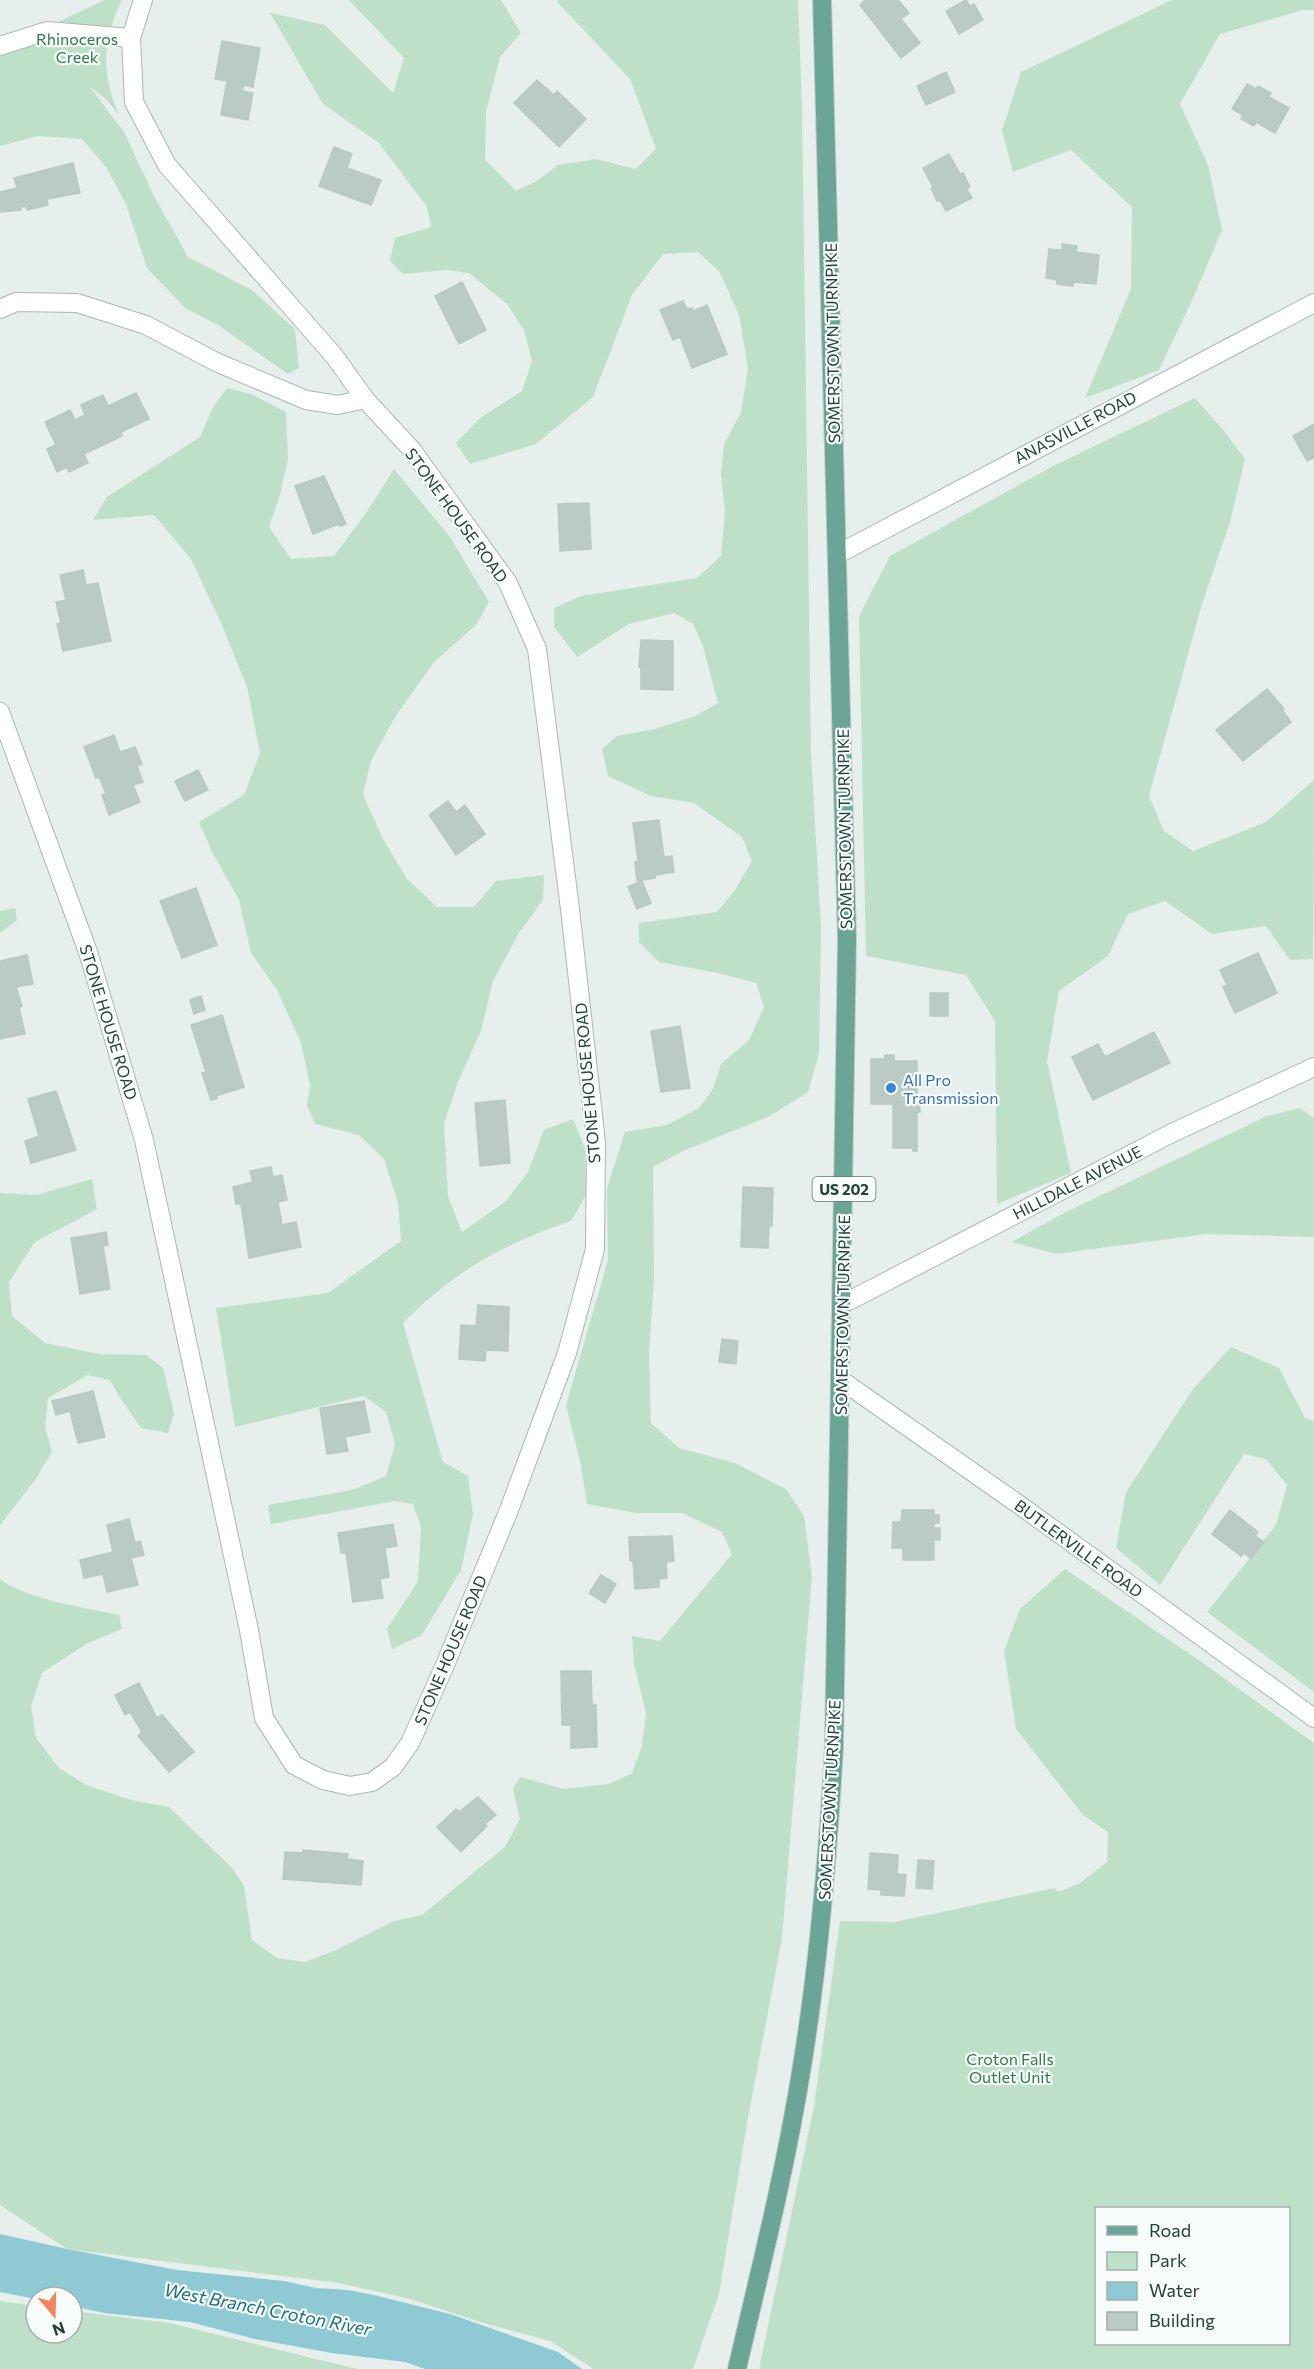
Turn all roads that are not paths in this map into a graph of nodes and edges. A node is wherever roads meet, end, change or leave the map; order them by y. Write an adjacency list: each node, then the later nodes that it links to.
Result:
1 (143, 0): 3 (street, STONE HOUSE ROAD)
2 (822, 0): 8 (main road, SOMERSTOWN TURNPIKE / US 202)
3 (131, 38): 4 (street); 7 (street, STONE HOUSE ROAD)
4 (0, 46)
5 (1314, 303): 8 (street, ANASVILLE ROAD)
6 (0, 309): 7 (street)
7 (365, 399): 9 (street, STONE HOUSE ROAD)
8 (838, 554): 11 (main road, SOMERSTOWN TURNPIKE / US 202)
9 (0, 712)
10 (1314, 1066): 11 (street, HILLDALE AVENUE)
11 (843, 1304): 12 (main road, SOMERSTOWN TURNPIKE / US 202)
12 (841, 1380): 13 (street, BUTLERVILLE ROAD); 14 (main road, SOMERSTOWN TURNPIKE / US 202)
13 (1314, 1718)
14 (737, 2369)

